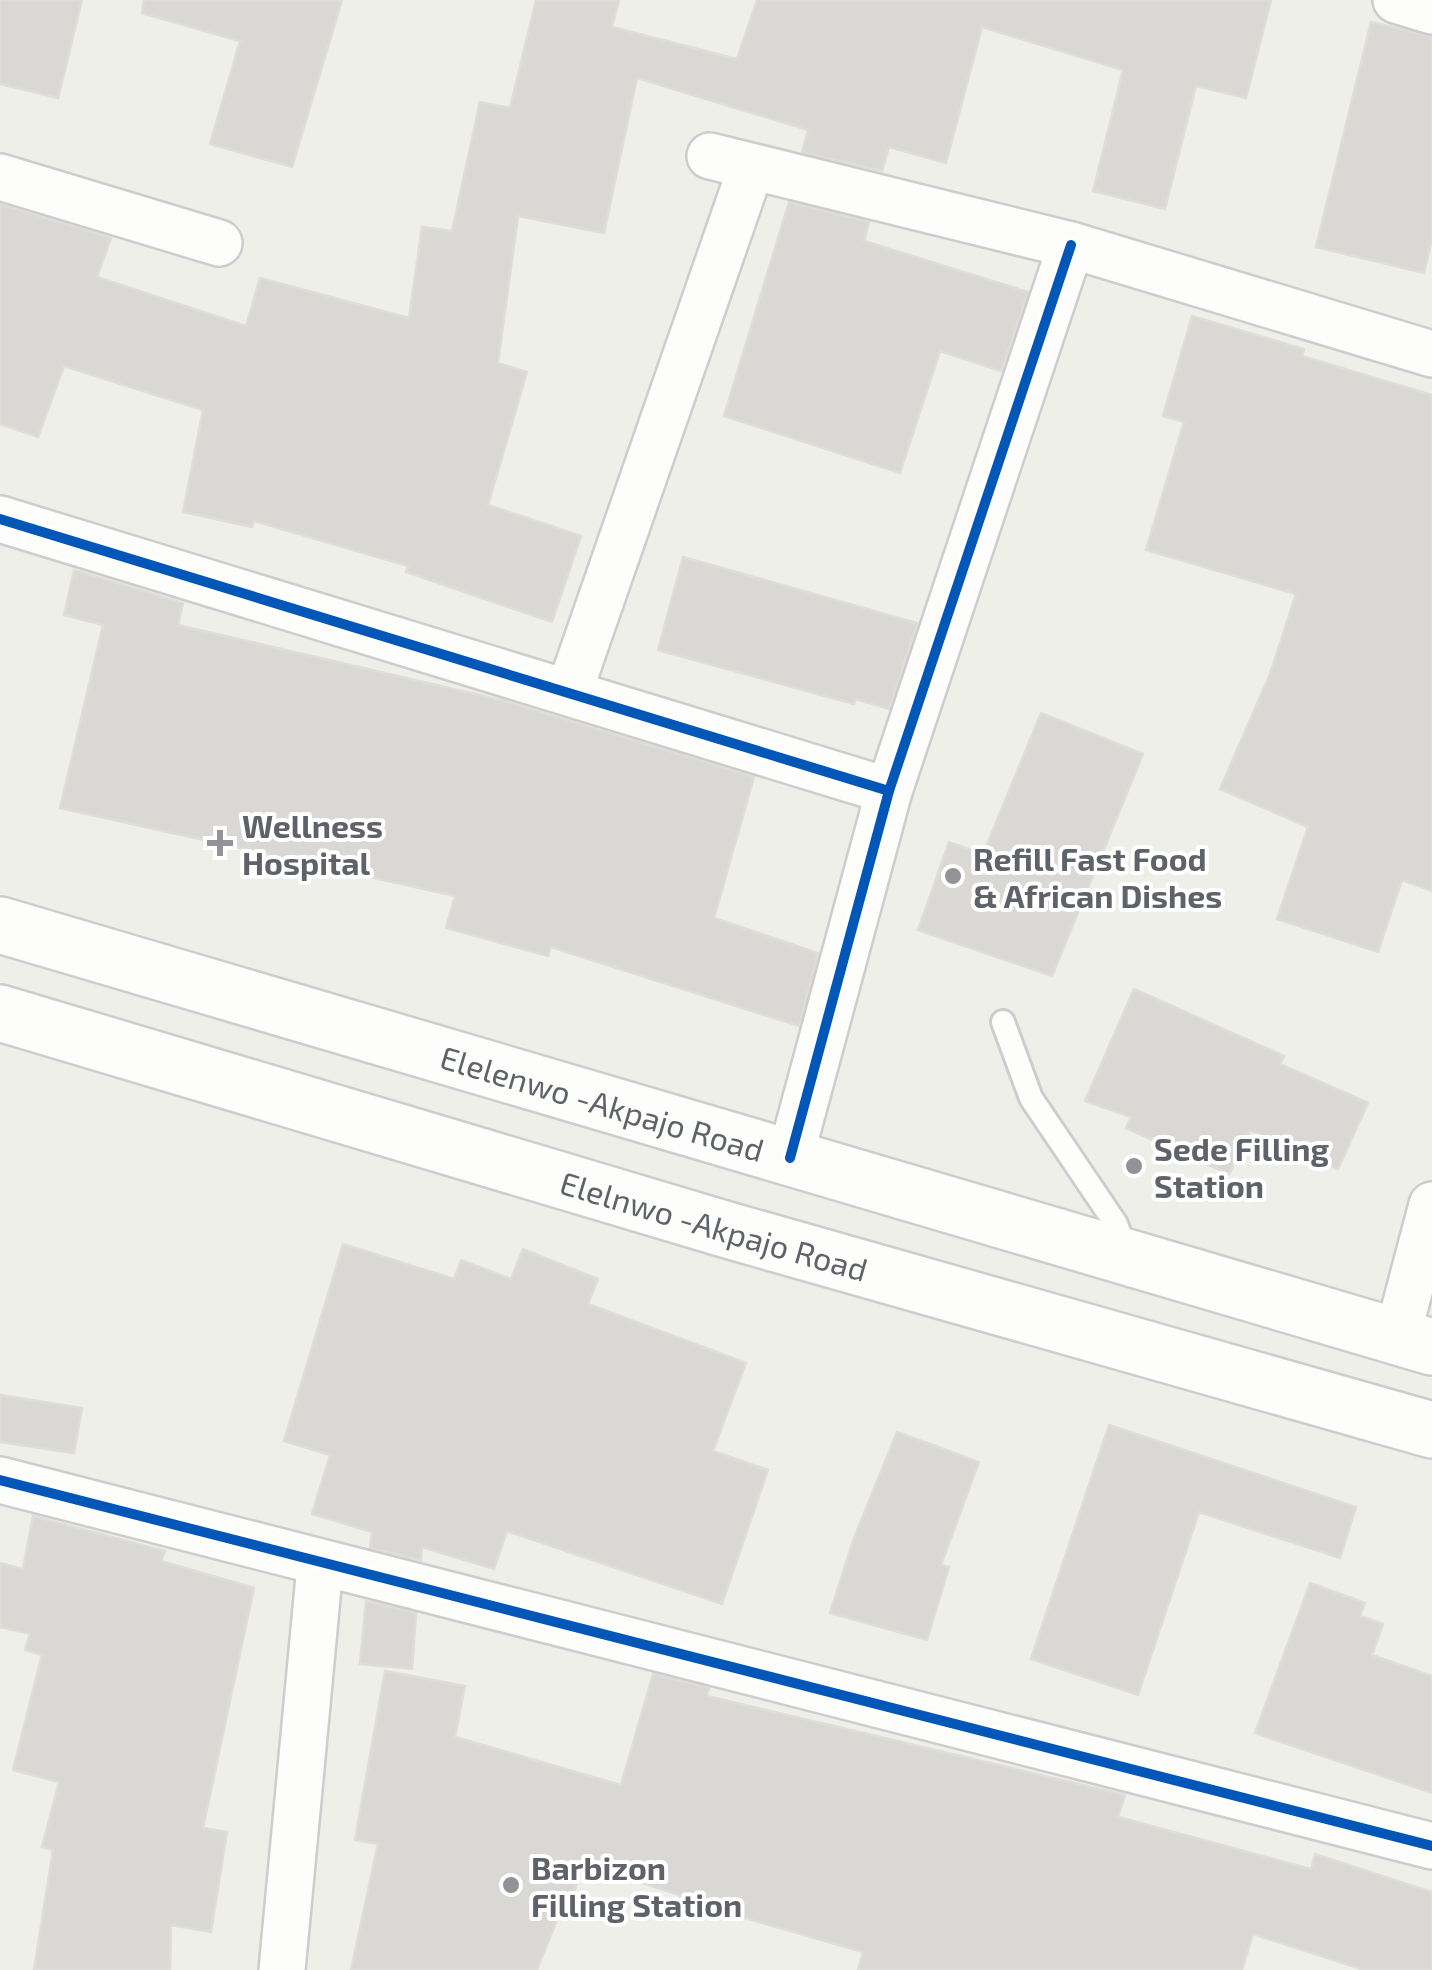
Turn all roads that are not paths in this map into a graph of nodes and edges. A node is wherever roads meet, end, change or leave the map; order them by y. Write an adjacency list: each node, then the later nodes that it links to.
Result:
1 (1396, 0): 2 (street)
2 (1432, 10)
3 (0, 176): 4 (street)
4 (219, 243)
5 (1071, 244): 6 (street); 8 (street); 9 (street)
6 (1432, 354)
7 (0, 518): 8 (street)
8 (569, 692): 9 (street)
9 (889, 791): 13 (street)
10 (0, 924): 13 (main road, Elelenwo -Akpajo Road)
11 (0, 1013): 17 (main road, Elelnwo -Akpajo Road)
12 (1003, 1022): 15 (lane)
13 (790, 1158): 15 (main road, Elelenwo -Akpajo Road)
14 (1432, 1206): 16 (street)
15 (1129, 1258): 16 (main road, Elelenwo -Akpajo Road)
16 (1414, 1342)
17 (1432, 1430)
18 (0, 1480): 19 (street)
19 (320, 1566): 20 (street); 21 (street)
20 (1432, 1846)
21 (282, 1970)

